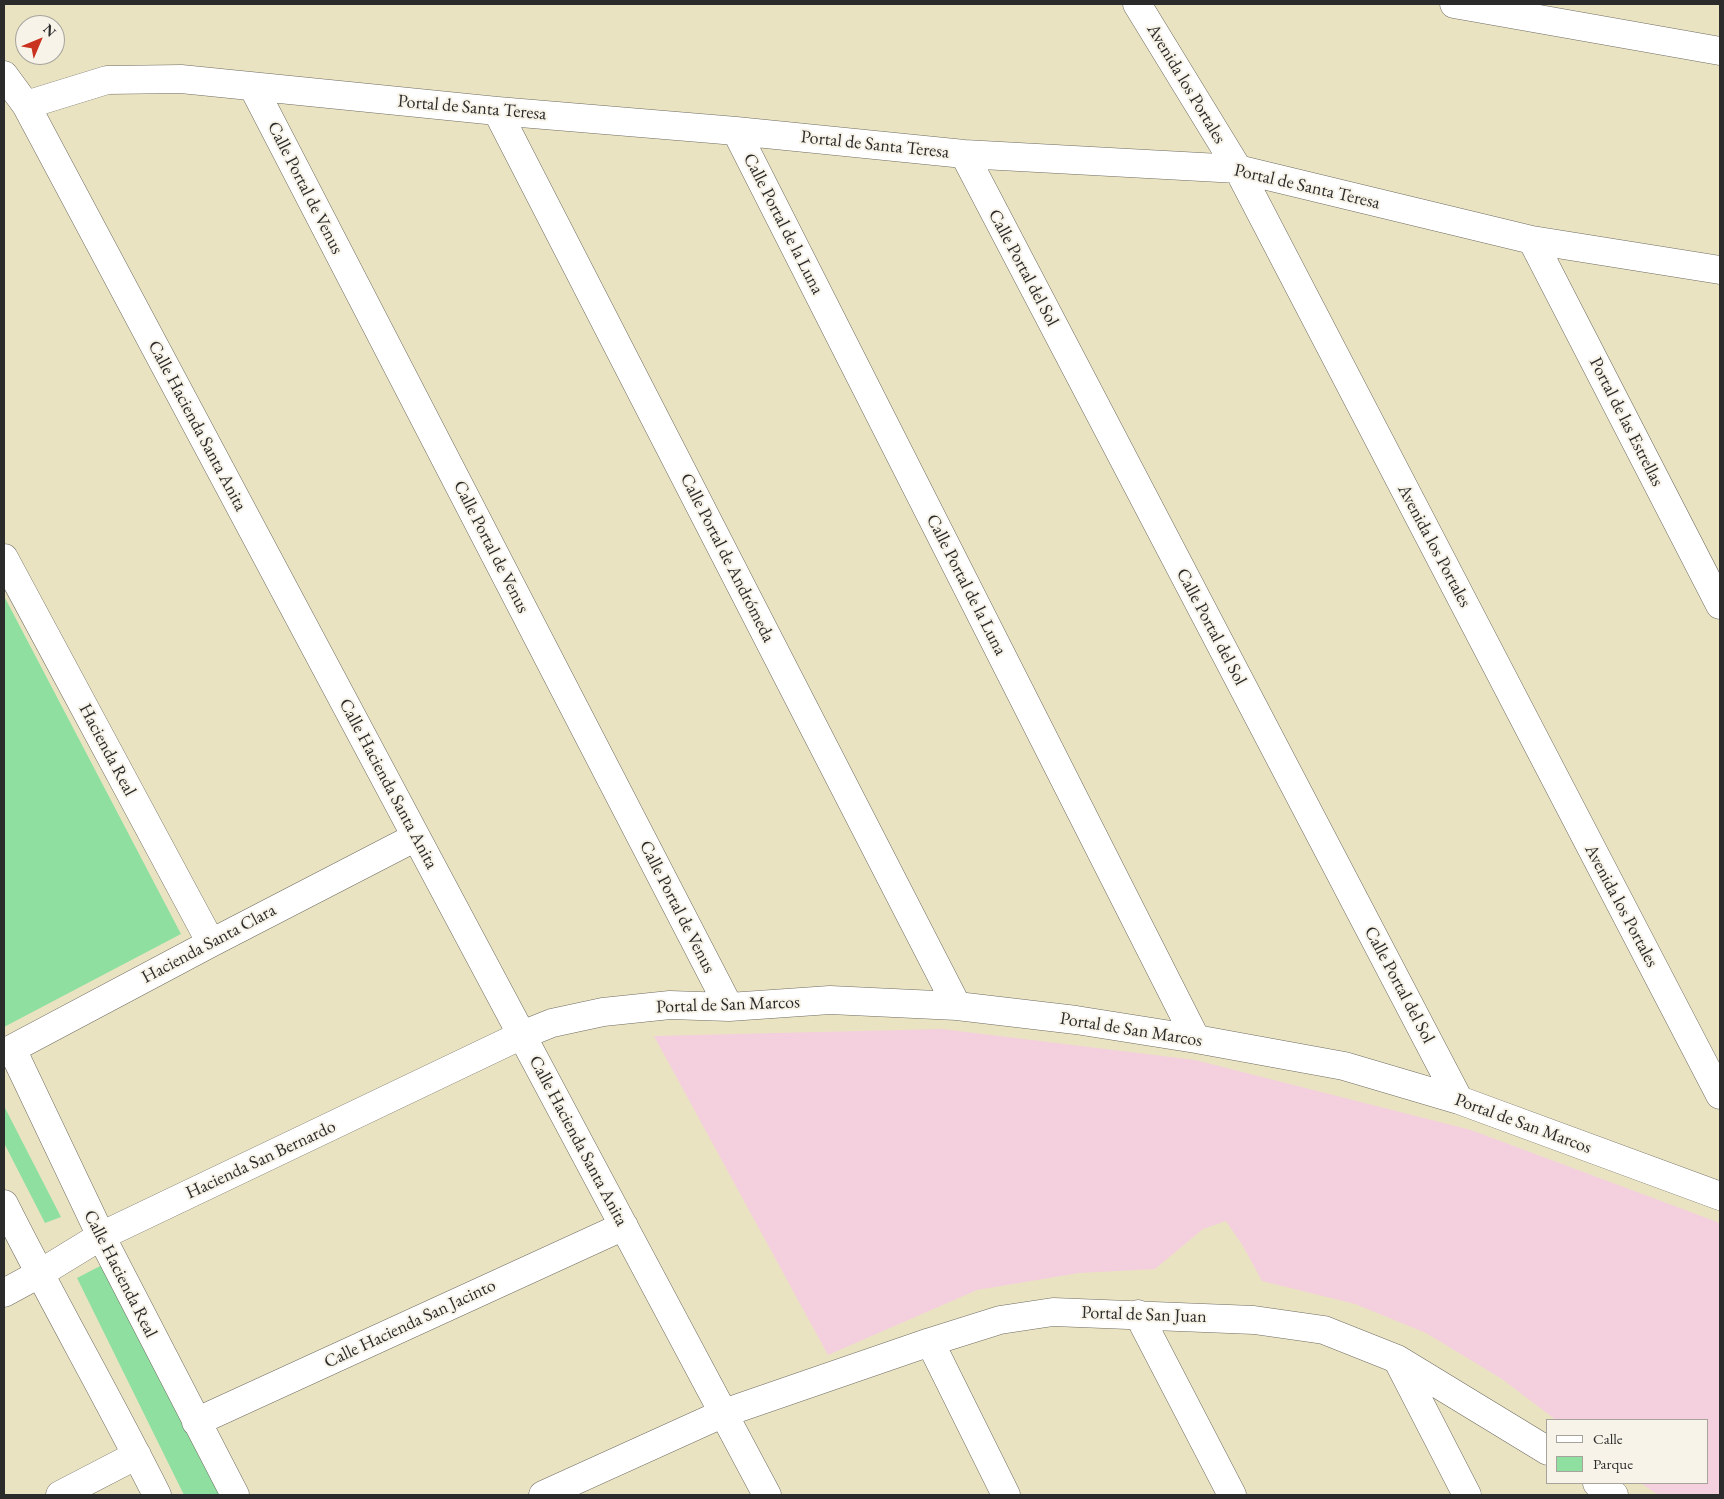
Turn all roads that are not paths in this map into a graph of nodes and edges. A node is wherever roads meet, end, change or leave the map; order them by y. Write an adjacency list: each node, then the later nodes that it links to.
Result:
1 (1137, 4): 10 (street, Avenida los Portales)
2 (1454, 4): 3 (street)
3 (1720, 52)
4 (4, 75): 6 (street, Calle Hacienda Santa Anita)
5 (253, 87): 6 (street, Portal de Santa Teresa); 7 (street, Portal de Santa Teresa); 18 (street, Calle Portal de Venus)
6 (26, 105): 15 (street, Calle Hacienda Santa Anita)
7 (497, 111): 8 (street, Portal de Santa Teresa); 17 (street, Calle Portal de Andrómeda)
8 (736, 131): 9 (street, Portal de Santa Teresa); 20 (street, Calle Portal de la Luna)
9 (964, 154): 10 (street, Portal de Santa Teresa); 23 (street, Calle Portal del Sol)
10 (1238, 169): 11 (street, Portal de Santa Teresa); 22 (street, Avenida los Portales)
11 (1532, 240): 12 (street, Portal de Santa Teresa); 14 (street, Portal de las Estrellas)
12 (1720, 270)
13 (4, 558): 16 (street, Hacienda Real)
14 (1720, 605)
15 (416, 837): 16 (street, Hacienda Santa Clara); 19 (street, Calle Hacienda Santa Anita)
16 (211, 943): 21 (street, Hacienda Santa Clara)
17 (957, 1006): 18 (street, Portal de San Marcos); 20 (street, Portal de San Marcos)
18 (729, 1007): 19 (street, Portal de San Marcos)
19 (522, 1035): 26 (street, Calle Hacienda Santa Anita); 27 (street, Hacienda San Bernardo)
20 (1196, 1039): 23 (street, Portal de San Marcos)
21 (8, 1051): 27 (street, Calle Hacienda Real)
22 (1720, 1095)
23 (1459, 1100): 24 (street, Portal de San Marcos)
24 (1720, 1196)
25 (4, 1204): 28 (street)
26 (624, 1226): 33 (street, Calle Hacienda Santa Anita); 34 (street, Calle Hacienda San Jacinto)
27 (100, 1236): 28 (street, Hacienda San Bernardo); 34 (street, Calle Hacienda Real)
28 (39, 1274): 29 (street, Hacienda San Bernardo); 36 (street)
29 (4, 1292)
30 (1138, 1314): 31 (street, Portal de San Juan); 32 (street, Portal de San Juan); 44 (street)
31 (930, 1342): 33 (street, Portal de San Juan); 43 (street)
32 (1397, 1359): 35 (street, Portal de San Juan); 45 (street)
33 (724, 1413): 41 (street, Portal de San Juan); 42 (street, Calle Hacienda Santa Anita)
34 (196, 1422): 40 (street, Calle Hacienda Real)
35 (1546, 1450)
36 (138, 1455): 38 (street); 39 (street)
37 (1598, 1484): 46 (street)
38 (60, 1495)
39 (157, 1495)
40 (235, 1495)
41 (544, 1495)
42 (767, 1495)
43 (1006, 1495)
44 (1232, 1495)
45 (1467, 1495)
46 (1614, 1495)

